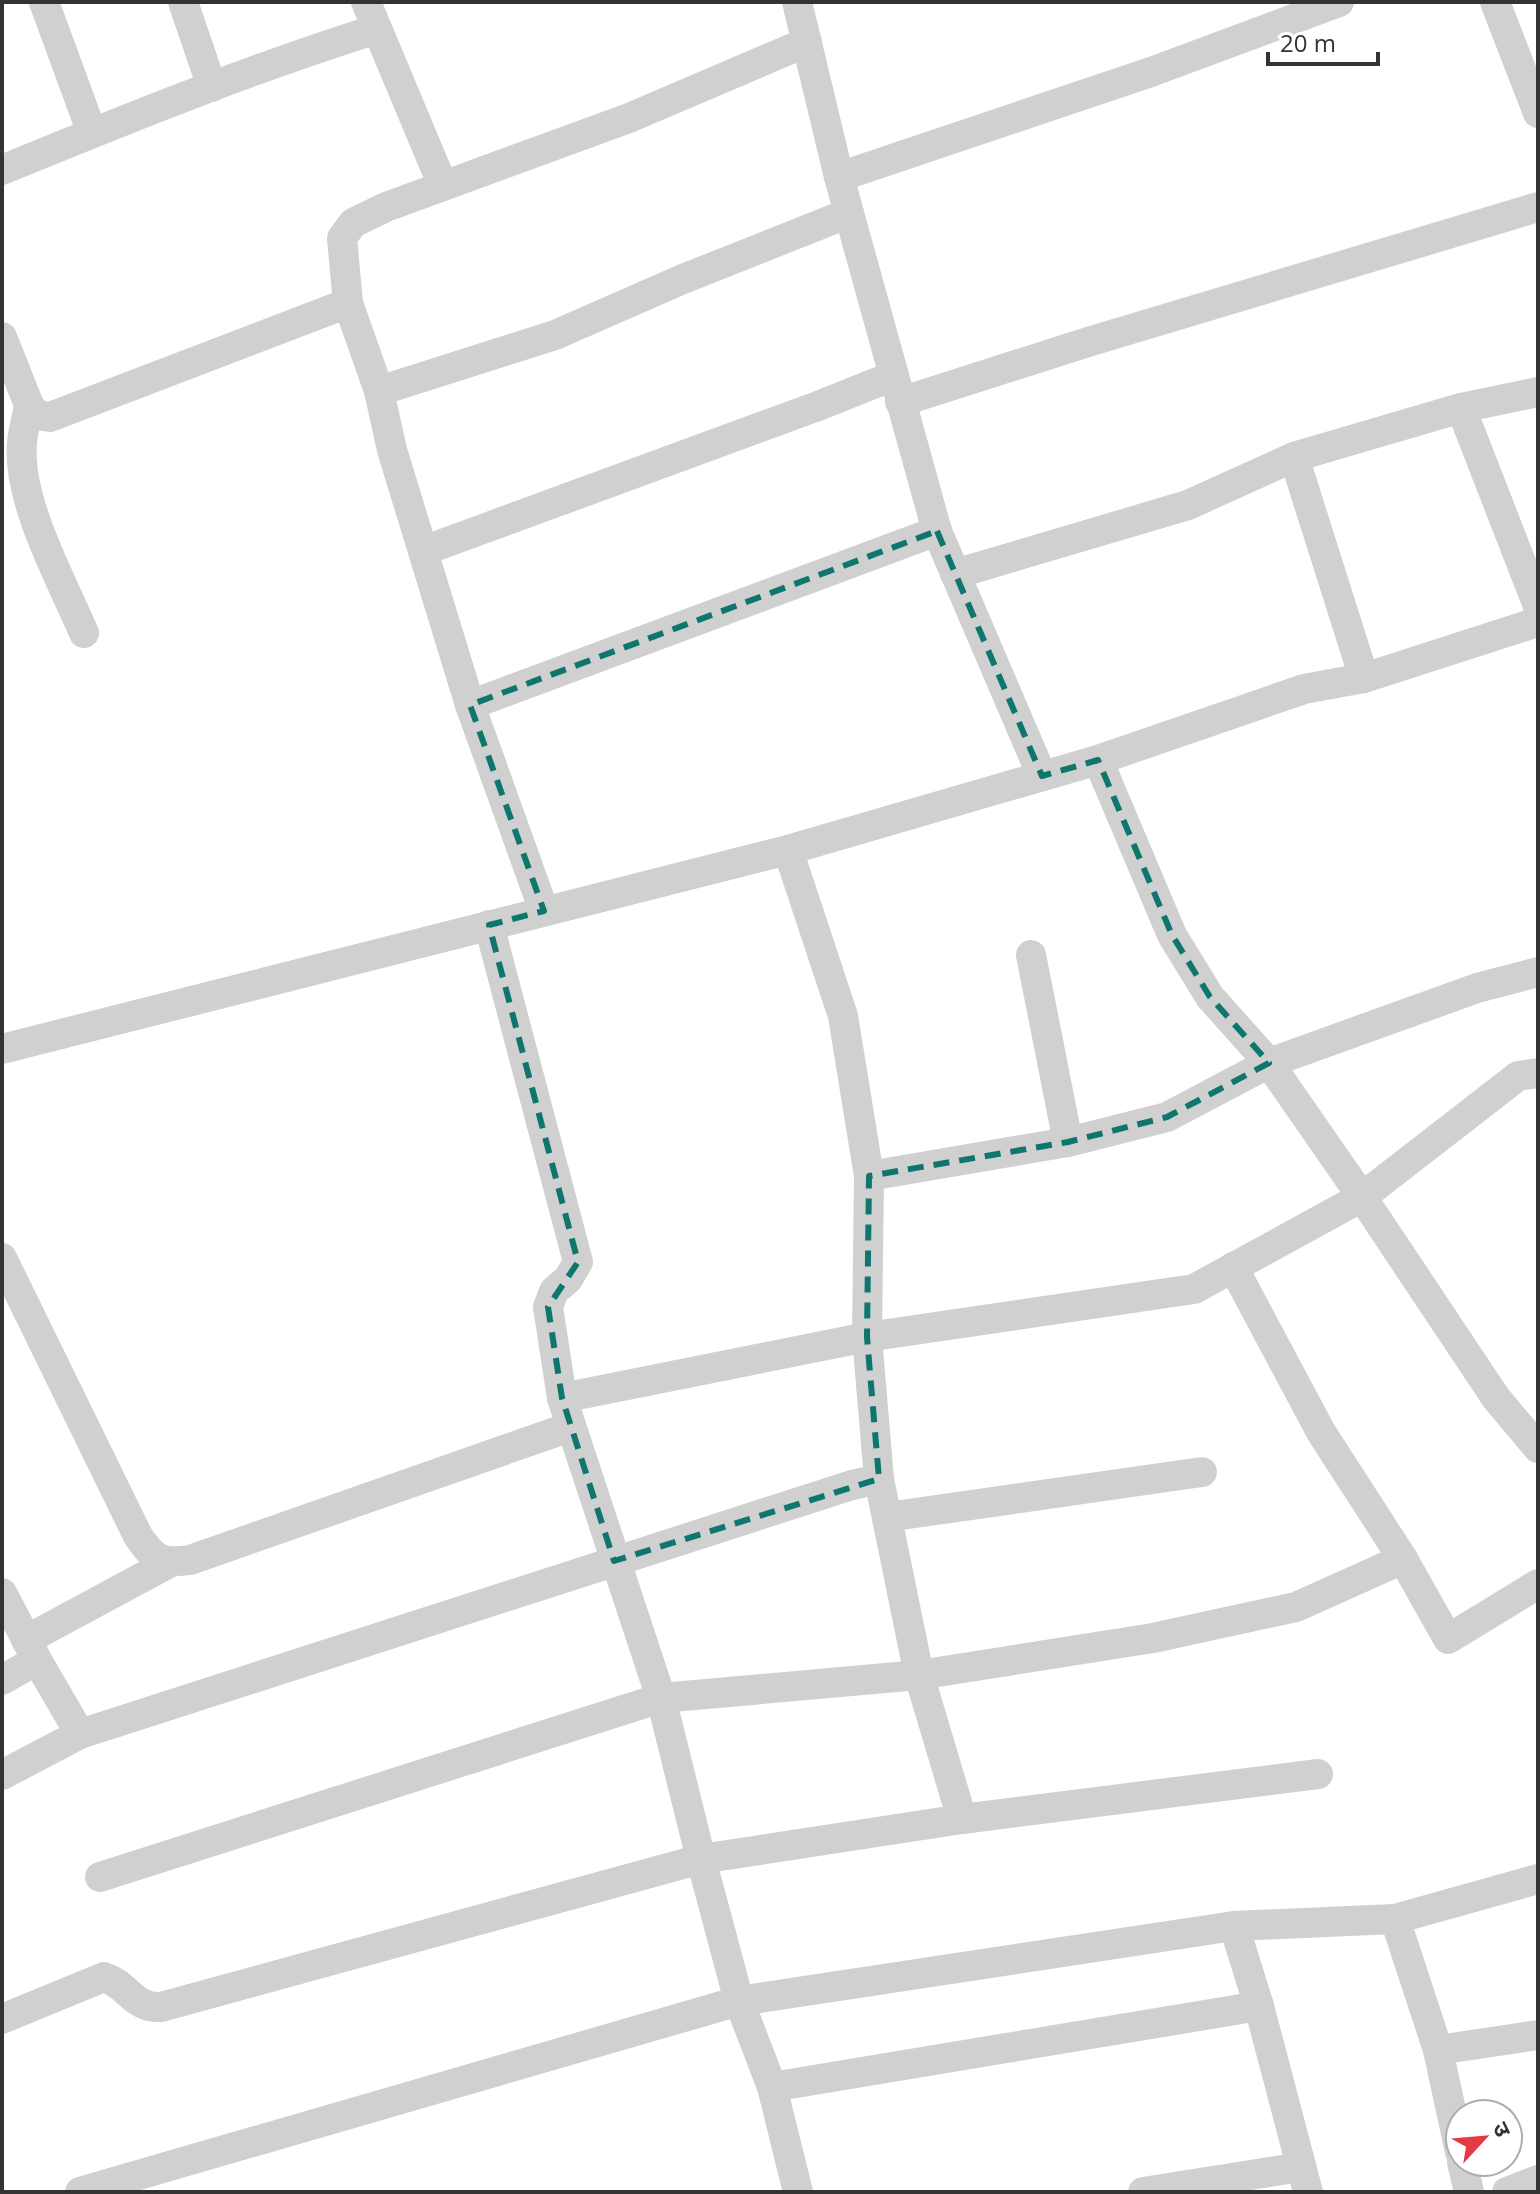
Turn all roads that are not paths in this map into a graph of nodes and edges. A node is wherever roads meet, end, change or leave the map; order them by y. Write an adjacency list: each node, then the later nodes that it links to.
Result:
1 (44, 2): 10 (street)
2 (183, 2): 8 (street)
3 (797, 2): 7 (street)
4 (1339, 2): 12 (street)
5 (1495, 2): 9 (street)
6 (372, 15): 8 (street); 13 (street)
7 (807, 42): 12 (street); 13 (street)
8 (212, 87): 10 (street)
9 (1538, 113)
10 (92, 133): 11 (street)
11 (2, 170)
12 (839, 177): 15 (street)
13 (443, 186): 16 (street)
14 (1538, 207): 18 (street)
15 (849, 213): 18 (street); 19 (street)
16 (348, 303): 19 (street); 21 (street)
17 (2, 337): 21 (street)
18 (896, 389): 24 (street); 25 (street)
19 (379, 391): 25 (street)
20 (1538, 392): 22 (street)
21 (17, 393): 29 (street)
22 (1461, 408): 23 (street); 27 (street)
23 (1294, 457): 26 (street); 30 (street)
24 (937, 531): 26 (street); 31 (street)
25 (423, 551): 31 (street)
26 (955, 574): 33 (street)
27 (1538, 606)
28 (1538, 622): 30 (street)
29 (84, 633)
30 (1364, 678): 32 (street)
31 (470, 705): 35 (street)
32 (1098, 760): 33 (street); 40 (street)
33 (1042, 776): 34 (street)
34 (788, 850): 35 (street); 43 (street)
35 (544, 911): 36 (street)
36 (489, 925): 39 (street); 48 (street)
37 (1031, 955): 42 (street)
38 (1538, 972): 40 (street)
39 (2, 1049)
40 (1269, 1063): 42 (street); 44 (street)
41 (1538, 1073): 44 (street)
42 (1068, 1142): 43 (street)
43 (869, 1176): 47 (street)
44 (1362, 1197): 46 (street); 49 (street)
45 (2, 1258): 55 (street)
46 (1233, 1267): 47 (street); 53 (street)
47 (867, 1337): 48 (street); 51 (street)
48 (566, 1413): 54 (street); 55 (street)
49 (1538, 1448)
50 (1202, 1472): 52 (street)
51 (879, 1479): 52 (street); 54 (street)
52 (887, 1517): 59 (street)
53 (1403, 1559): 56 (street); 59 (street)
54 (614, 1561): 61 (street); 62 (street)
55 (169, 1563): 58 (street)
56 (1538, 1584)
57 (2, 1593): 58 (street)
58 (32, 1650): 60 (street); 62 (street)
59 (919, 1675): 61 (street); 65 (street)
60 (2, 1680)
61 (661, 1698): 66 (street); 67 (street)
62 (80, 1734): 64 (street)
63 (1318, 1774): 65 (street)
64 (2, 1775)
65 (962, 1819): 66 (street)
66 (701, 1859): 71 (street); 73 (street)
67 (100, 1877)
68 (1538, 1879): 69 (street)
69 (1395, 1919): 70 (street); 75 (street)
70 (1234, 1926): 71 (street); 72 (street)
71 (739, 2001): 76 (street); 80 (street)
72 (1259, 2006): 76 (street); 78 (street)
73 (2, 2019)
74 (1538, 2035): 75 (street)
75 (1438, 2050): 77 (street)
76 (772, 2087): 81 (street)
77 (1448, 2098)
78 (1305, 2179): 82 (street)
79 (1538, 2180): 83 (street)
80 (80, 2192)
81 (798, 2192)
82 (1143, 2192)
83 (1507, 2192)

